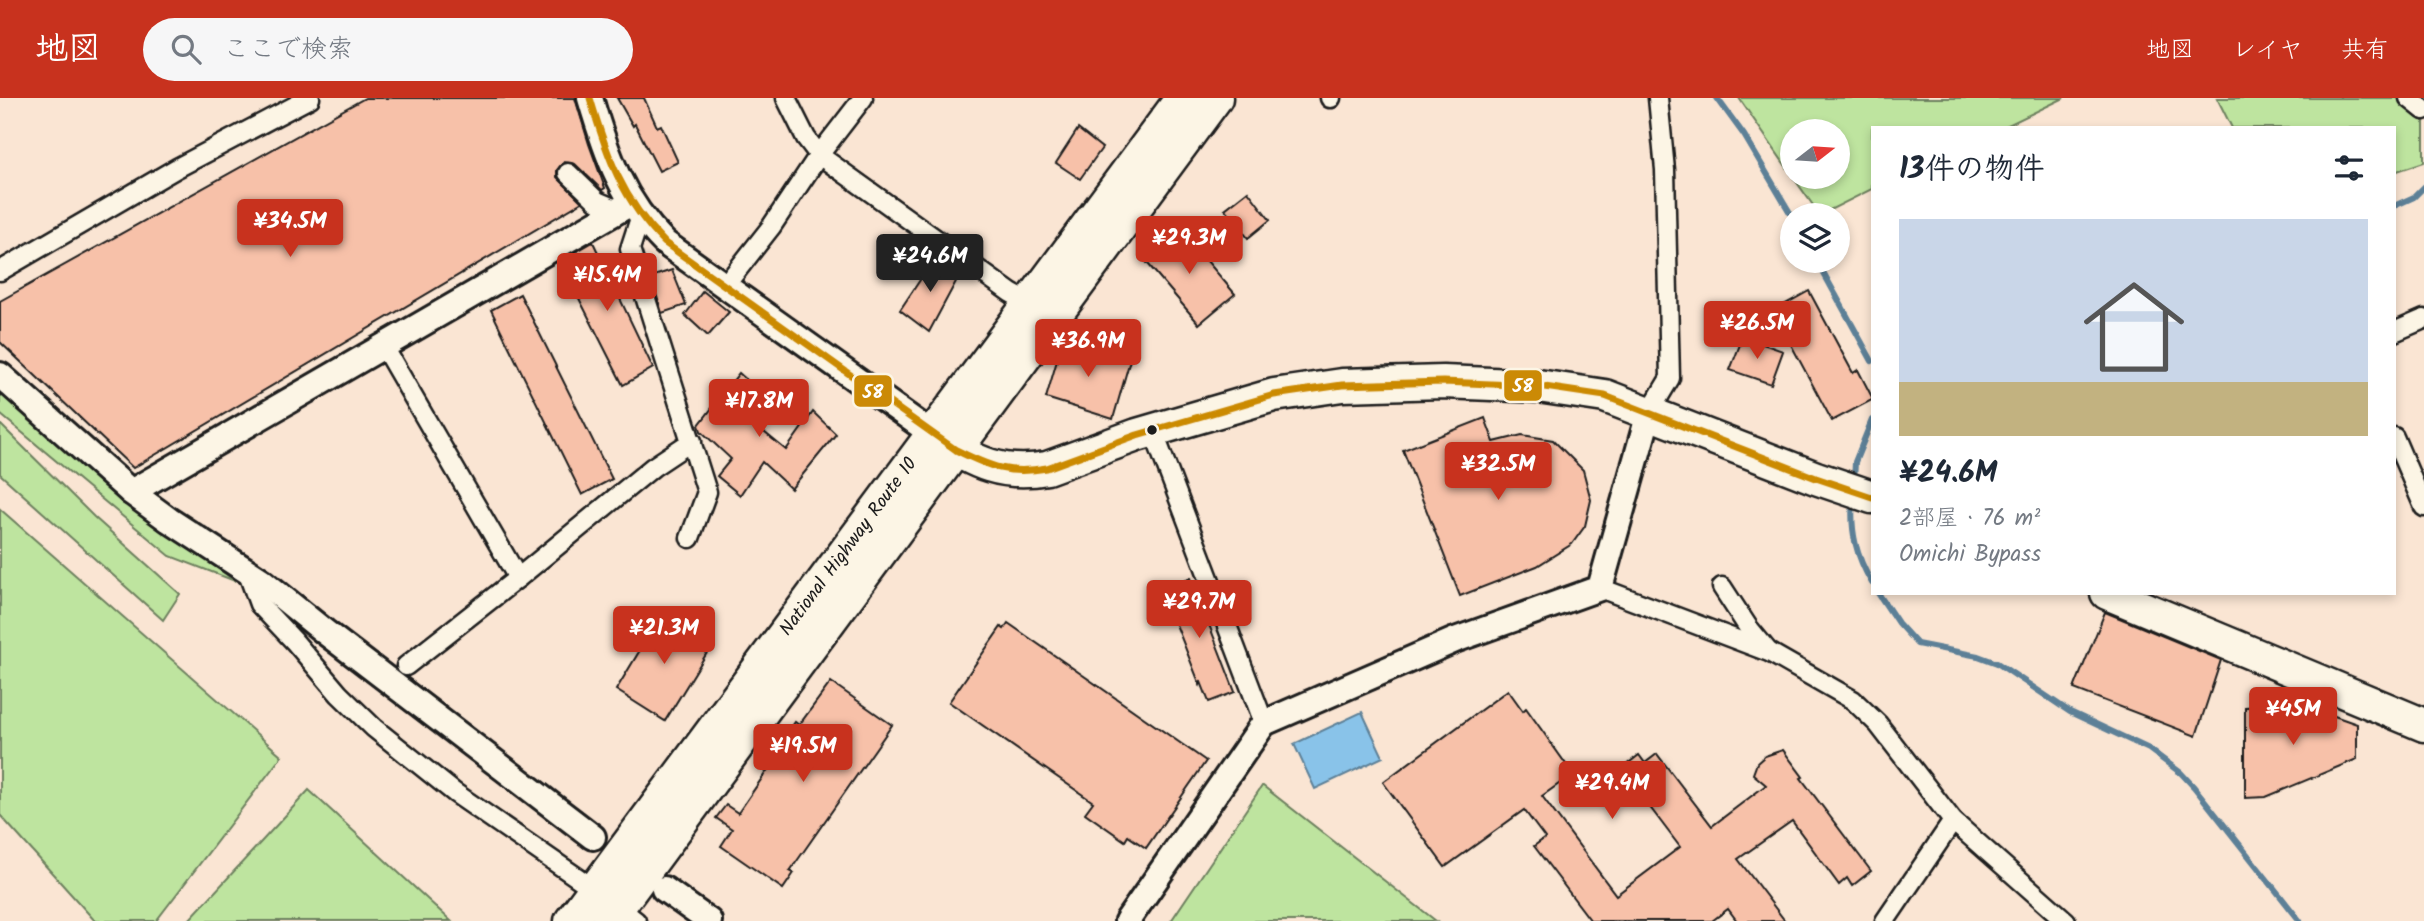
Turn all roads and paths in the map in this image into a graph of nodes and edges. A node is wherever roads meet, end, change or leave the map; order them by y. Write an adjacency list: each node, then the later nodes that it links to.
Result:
1 (310, 98): 13 (street)
2 (590, 98): 12 (street)
3 (786, 98): 10 (street)
4 (863, 98): 10 (street)
5 (1182, 98): 15 (highway)
6 (1216, 98): 24 (highway)
7 (1658, 98): 20 (street)
8 (2409, 98): 9 (street)
9 (2424, 110)
10 (819, 155): 14 (street); 15 (street)
11 (568, 173): 12 (street)
12 (630, 209): 14 (street); 18 (street); 21 (street)
13 (0, 271)
14 (724, 287): 24 (street)
15 (1029, 303): 24 (highway)
16 (2424, 319): 17 (street)
17 (2396, 331)
18 (384, 347): 25 (street); 30 (street)
19 (0, 375): 25 (street)
20 (1649, 413): 23 (highway, National Highway Route 10); 24 (highway, National Highway Route 10); 26 (highway, National Highway Route 10); 32 (street)
21 (692, 441): 28 (street); 30 (street)
22 (2396, 442): 27 (street)
23 (1158, 444): 24 (highway, National Highway Route 10); 36 (street)
24 (944, 449): 41 (highway, National Highway Route 10)
25 (131, 492): 29 (street)
26 (1871, 497)
27 (2424, 507)
28 (690, 538)
29 (247, 570): 39 (street); 41 (street)
30 (518, 578): 35 (street)
31 (1722, 587): 34 (street)
32 (1600, 588): 34 (street); 36 (street)
33 (2112, 595): 37 (highway)
34 (1769, 652): 38 (street)
35 (406, 666)
36 (1264, 723): 43 (street)
37 (2424, 725)
38 (1953, 821): 44 (street); 45 (street)
39 (593, 837)
40 (664, 889): 42 (street)
41 (602, 911)
42 (709, 921)
43 (1127, 921)
44 (1885, 921)
45 (2066, 921)

